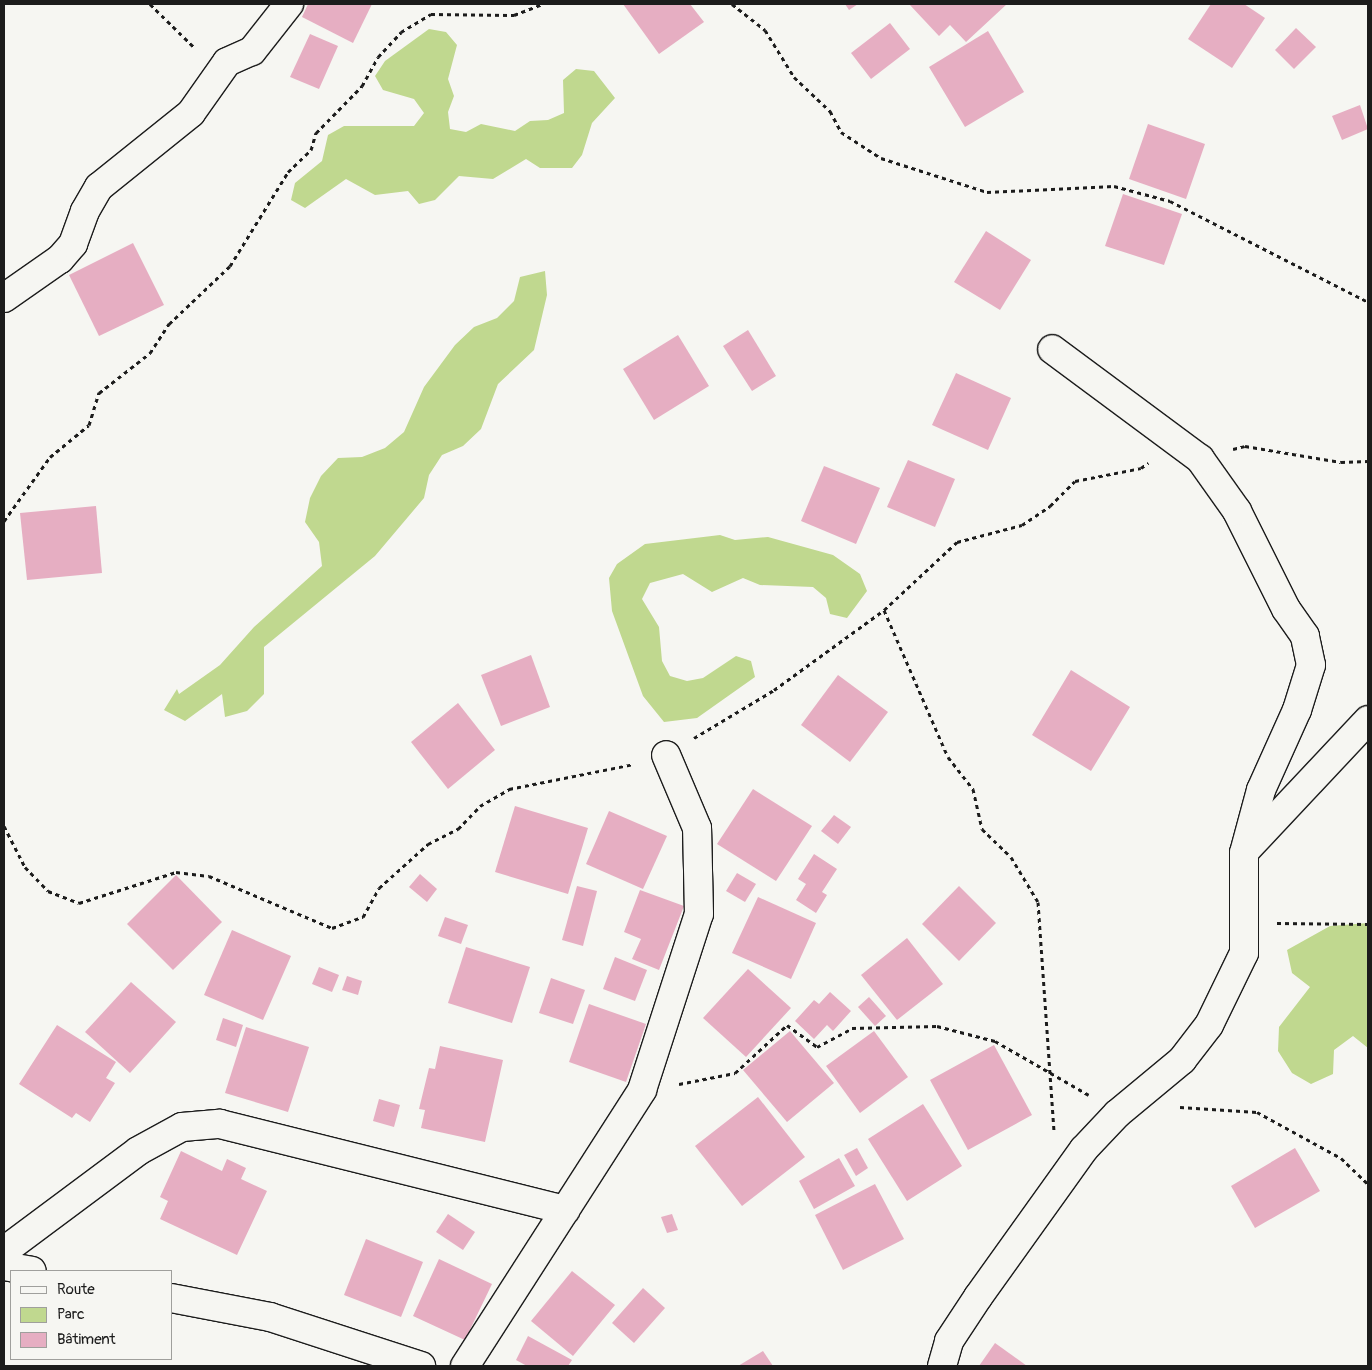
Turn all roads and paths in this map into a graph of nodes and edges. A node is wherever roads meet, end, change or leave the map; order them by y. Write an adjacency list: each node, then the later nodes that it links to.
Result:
1 (150, 4): 5 (path)
2 (289, 4): 5 (street)
3 (543, 4): 12 (path)
4 (732, 4): 7 (path)
5 (228, 62): 6 (street)
6 (4, 298)
7 (1368, 302)
8 (1052, 349): 10 (street)
9 (1154, 458): 13 (path)
10 (1200, 458): 11 (path); 17 (street)
11 (1368, 461)
12 (4, 521)
13 (884, 610): 15 (path); 20 (path)
14 (1368, 720): 17 (street)
15 (666, 755): 16 (path); 21 (street)
16 (4, 826)
17 (1244, 853): 18 (street)
18 (1244, 922): 19 (path); 23 (street)
19 (1368, 924)
20 (1048, 1072): 21 (path); 23 (path); 24 (path)
21 (642, 1090): 26 (street)
22 (1176, 1108): 25 (path)
23 (1117, 1114): 24 (street)
24 (1059, 1184): 33 (street)
25 (1368, 1184)
26 (565, 1210): 27 (street); 32 (street)
27 (4, 1251)
28 (4, 1266): 29 (street)
29 (26, 1270)
30 (172, 1298): 31 (street)
31 (421, 1366)
32 (465, 1366)
33 (942, 1366)

